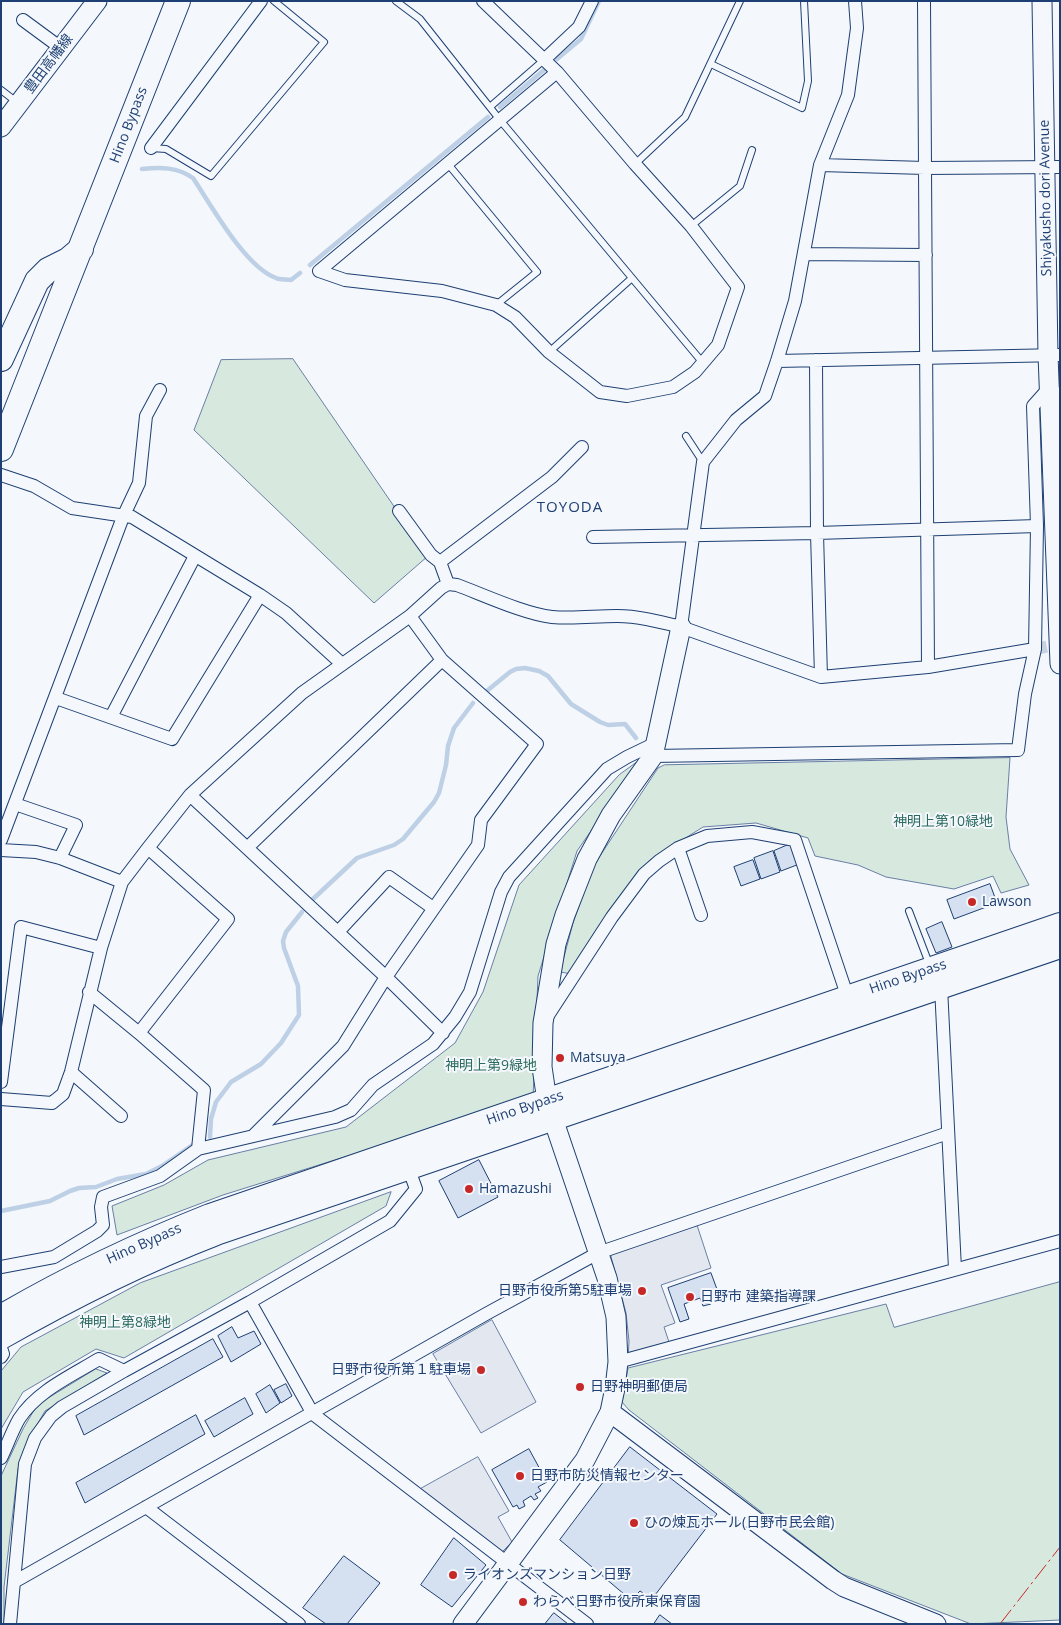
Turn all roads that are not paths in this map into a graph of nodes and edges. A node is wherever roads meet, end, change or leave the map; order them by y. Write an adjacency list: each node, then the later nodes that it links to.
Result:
1 (97, 1): 14 (street, 豊田高幡線)
2 (178, 1): 31 (highway, Hino Bypass)
3 (262, 1): 23 (street)
4 (274, 1): 23 (lane)
5 (396, 1): 20 (lane)
6 (483, 1): 15 (street)
7 (592, 1): 15 (street)
8 (740, 1): 16 (lane)
9 (804, 1): 16 (lane)
10 (855, 1): 27 (street)
11 (924, 1): 29 (street)
12 (1042, 1): 28 (street, Shiyakusho dori Avenue)
13 (23, 20): 14 (street)
14 (61, 48): 19 (street, 豊田高幡線)
15 (545, 59): 17 (street); 20 (lane)
16 (711, 64): 26 (lane)
17 (557, 72): 21 (street); 26 (street)
18 (1, 90): 19 (lane)
19 (19, 104): 22 (street, 豊田高幡線)
20 (491, 106): 21 (lane)
21 (500, 120): 25 (street); 34 (lane)
22 (1, 128)
23 (151, 148)
24 (752, 150): 30 (lane)
25 (448, 164): 35 (lane); 35 (street)
26 (635, 164): 30 (street)
27 (820, 166): 29 (street); 32 (street)
28 (1053, 167): 29 (street); 37 (street, Shiyakusho dori Avenue)
29 (925, 168): 33 (street)
30 (691, 226): 42 (street)
31 (81, 249): 39 (highway); 47 (highway, Hino Bypass)
32 (804, 254): 33 (street); 41 (street)
33 (926, 255): 38 (street)
34 (632, 278): 36 (lane); 42 (lane)
35 (496, 305): 36 (street)
36 (549, 352): 42 (street)
37 (1054, 355): 38 (street); 44 (street, Shiyakusho dori Avenue)
38 (926, 358): 40 (street); 53 (street)
39 (1, 359)
40 (816, 360): 41 (street); 54 (street)
41 (777, 361): 48 (street)
42 (704, 364)
43 (160, 390): 51 (street)
44 (1055, 392): 52 (street); 66 (street, Shiyakusho dori Avenue)
45 (686, 436): 48 (lane)
46 (582, 447): 58 (street)
47 (1, 449)
48 (703, 462): 55 (street)
49 (1, 474): 51 (street)
50 (399, 511): 58 (street)
51 (123, 517): 57 (street); 69 (street)
52 (1037, 526): 53 (street); 63 (street)
53 (927, 529): 54 (street); 67 (street)
54 (817, 533): 55 (street); 68 (street)
55 (692, 536): 56 (street); 62 (street)
56 (593, 537)
57 (195, 556): 60 (street); 70 (street)
58 (440, 562): 59 (street)
59 (448, 584): 61 (street); 62 (street)
60 (260, 595): 65 (street); 70 (street)
61 (410, 616): 64 (street); 65 (street)
62 (681, 627): 68 (street); 71 (street)
63 (1035, 649): 67 (street); 71 (street)
64 (442, 660): 76 (street); 81 (street)
65 (342, 664): 72 (street)
66 (1060, 664)
67 (928, 667): 68 (street)
68 (820, 677)
69 (56, 698): 70 (street); 73 (street)
70 (111, 717)
71 (655, 750): 92 (street); 93 (street)
72 (190, 795): 75 (street); 76 (street)
73 (15, 804): 74 (street); 79 (street)
74 (1, 840)
75 (148, 848): 80 (street); 94 (street)
76 (247, 848): 85 (street)
77 (678, 848): 83 (street); 91 (street); 92 (street)
78 (1, 850): 79 (street)
79 (60, 858): 80 (street)
80 (122, 882): 87 (street)
81 (433, 908): 85 (street); 88 (street)
82 (909, 911): 89 (lane)
83 (701, 916)
84 (1060, 925): 89 (highway, Hino Bypass)
85 (338, 932): 88 (street)
86 (1060, 946): 89 (highway, Hino Bypass)
87 (101, 948): 90 (street); 96 (street)
88 (386, 977): 93 (street); 101 (street)
89 (936, 978): 91 (highway, Hino Bypass); 98 (highway, Hino Bypass); 100 (street)
90 (89, 992): 94 (street); 95 (street)
91 (848, 998): 98 (highway, Hino Bypass)
92 (543, 1023): 98 (street)
93 (443, 1033): 101 (street)
94 (139, 1034): 102 (street)
95 (71, 1072): 97 (street); 99 (street)
96 (1, 1082)
97 (1, 1099)
98 (549, 1110): 103 (highway, Hino Bypass); 105 (highway, Hino Bypass); 106 (street)
99 (121, 1116)
100 (948, 1133): 106 (street); 108 (street)
101 (253, 1136): 102 (street)
102 (198, 1149): 107 (street)
103 (408, 1168): 105 (highway, Hino Bypass); 109 (street)
104 (1060, 1241): 108 (street)
105 (167, 1243): 110 (highway, Hino Bypass); 111 (highway, Hino Bypass)
106 (598, 1253): 114 (street); 117 (street)
107 (1, 1267)
108 (955, 1269): 114 (street)
109 (250, 1302): 115 (street); 117 (street)
110 (1, 1317)
111 (1, 1337)
112 (1, 1348): 113 (street)
113 (1, 1357)
114 (618, 1362): 116 (street)
115 (124, 1371): 118 (street); 121 (street)
116 (610, 1412): 120 (street); 126 (street)
117 (313, 1414): 119 (street); 120 (street)
118 (1, 1458)
119 (146, 1507): 121 (street); 123 (street)
120 (509, 1564): 124 (street); 125 (street)
121 (14, 1582): 122 (street)
122 (10, 1624)
123 (299, 1624)
124 (462, 1624)
125 (587, 1624)
126 (936, 1624)

